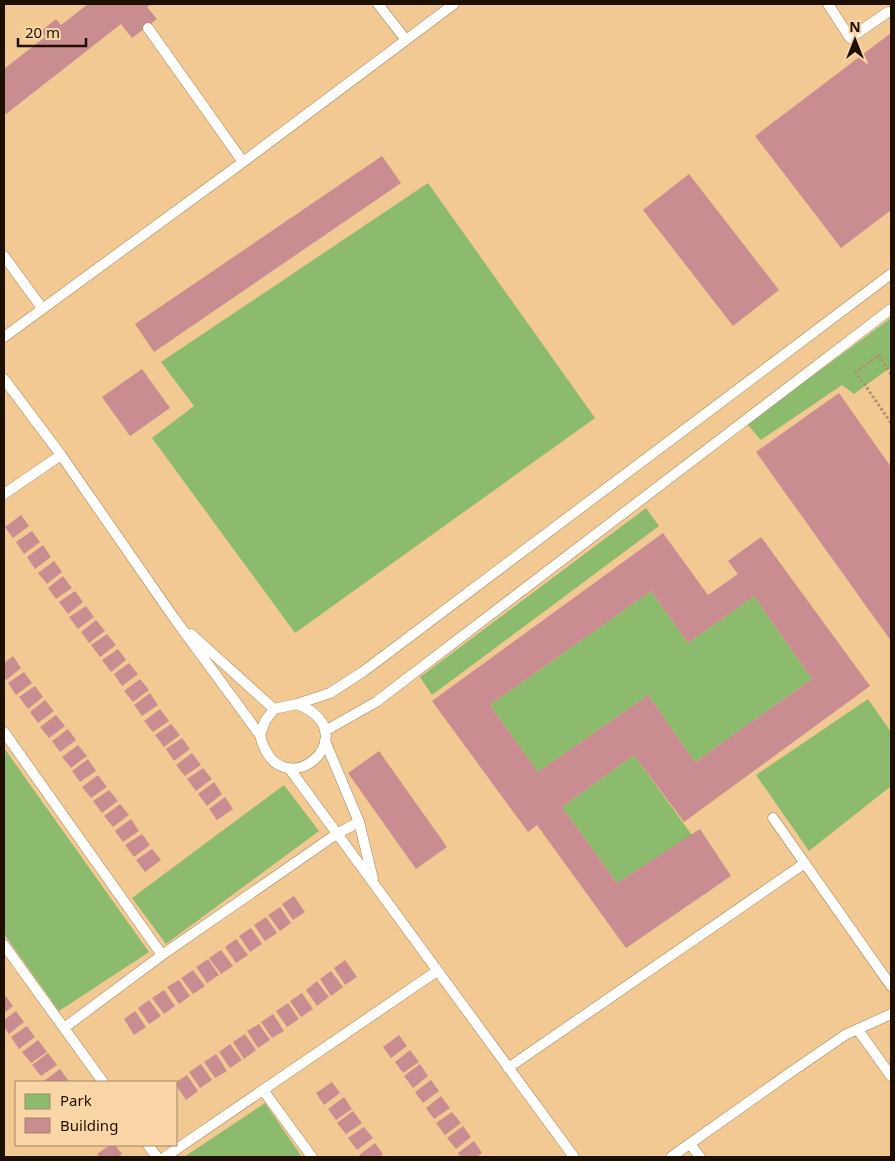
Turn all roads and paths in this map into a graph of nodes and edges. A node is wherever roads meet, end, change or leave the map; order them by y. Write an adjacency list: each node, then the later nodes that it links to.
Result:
1 (378, 4): 6 (lane)
2 (454, 4): 6 (lane)
3 (828, 4): 4 (lane)
4 (887, 9)
5 (148, 28): 7 (lane)
6 (406, 40): 7 (lane)
7 (243, 162): 10 (lane)
8 (4, 256): 10 (lane)
9 (891, 274): 19 (lane)
10 (42, 308): 12 (lane)
11 (891, 309): 23 (lane)
12 (4, 337)
13 (891, 374): 15 (path)
14 (4, 379): 16 (lane)
15 (891, 423)
16 (61, 454): 17 (lane); 18 (lane)
17 (4, 494)
18 (174, 618): 20 (lane); 22 (lane)
19 (297, 704): 20 (lane); 23 (lane)
20 (274, 709): 22 (lane)
21 (4, 732): 31 (lane)
22 (260, 736): 24 (lane)
23 (325, 736): 24 (lane); 26 (lane)
24 (289, 768): 27 (lane)
25 (773, 818): 28 (lane)
26 (359, 822): 27 (lane); 29 (lane)
27 (338, 833): 29 (lane); 31 (lane)
28 (805, 863): 33 (lane); 37 (lane)
29 (375, 886): 32 (lane)
30 (4, 945): 35 (lane)
31 (162, 955): 35 (lane)
32 (437, 971): 37 (lane); 40 (lane)
33 (891, 986)
34 (891, 1014): 36 (lane)
35 (64, 1028): 39 (lane)
36 (858, 1030): 38 (lane); 41 (lane)
37 (508, 1068): 46 (lane)
38 (891, 1076)
39 (102, 1081)
40 (263, 1090): 44 (lane); 45 (lane)
41 (690, 1144): 47 (lane); 48 (lane)
42 (149, 1146): 43 (lane)
43 (157, 1157)
44 (165, 1157)
45 (312, 1157)
46 (574, 1157)
47 (671, 1157)
48 (700, 1157)

